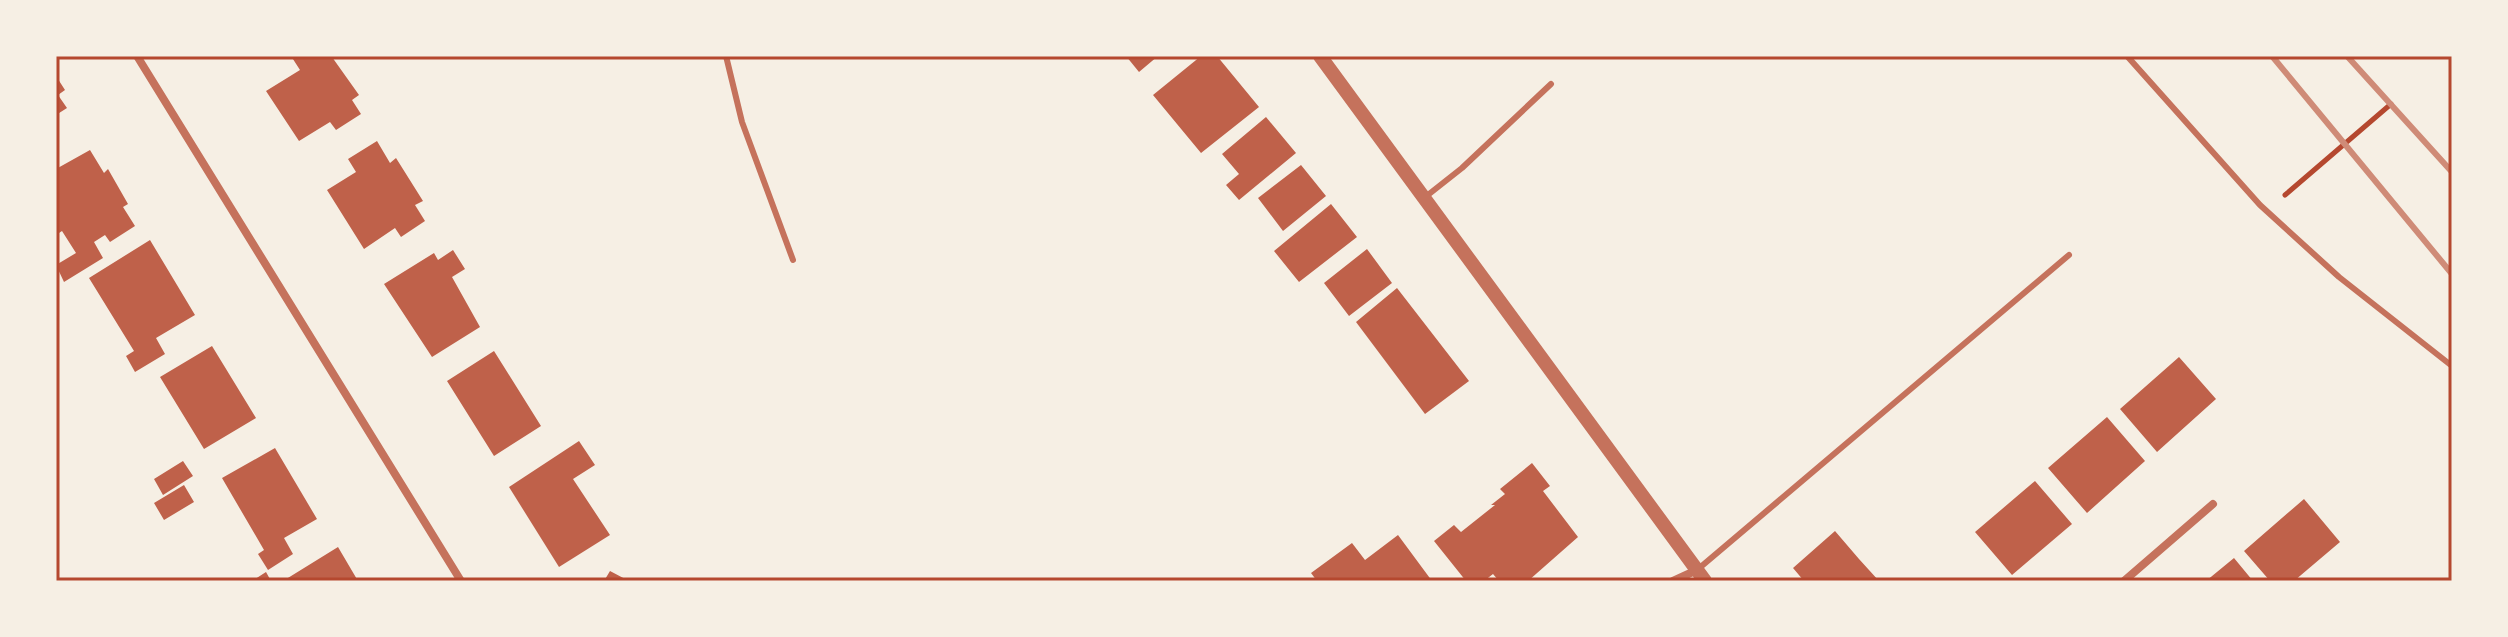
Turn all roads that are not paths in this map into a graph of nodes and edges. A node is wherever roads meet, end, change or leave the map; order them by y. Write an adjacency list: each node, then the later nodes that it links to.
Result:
1 (137, 56): 12 (street)
2 (726, 56): 8 (lane)
3 (1320, 56): 6 (street)
4 (2127, 56): 9 (lane)
5 (1551, 84): 6 (lane)
6 (1424, 198): 11 (street)
7 (2069, 255): 11 (lane)
8 (793, 260)
9 (2452, 366)
10 (2213, 504): 14 (street)
11 (1701, 576): 13 (street)
12 (461, 581)
13 (1673, 581)
14 (2124, 581)

